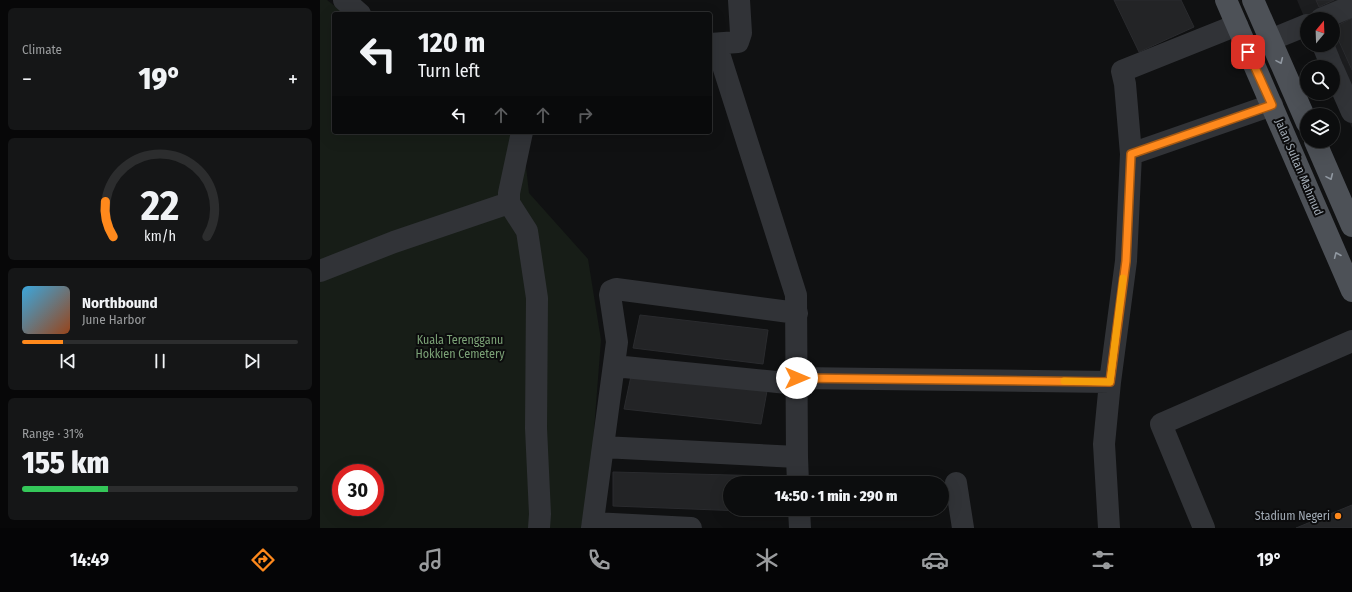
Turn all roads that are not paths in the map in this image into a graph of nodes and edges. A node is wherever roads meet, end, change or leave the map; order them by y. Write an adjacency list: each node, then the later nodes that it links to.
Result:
1 (344, 0): 6 (street)
2 (739, 0): 11 (street)
3 (1226, 0): 8 (main road, Jalan Sultan Mahmud)
4 (1253, 0): 10 (main road, Jalan Sultan Mahmud)
5 (1352, 6): 7 (street)
6 (358, 12)
7 (1338, 12)
8 (1237, 25): 13 (main road, Jalan Sultan Mahmud); 18 (street)
9 (1300, 28): 10 (street)
10 (1270, 40): 14 (main road, Jalan Sultan Mahmud, one-way to 14)
11 (713, 44): 23 (street)
12 (1340, 84): 15 (street)
13 (1272, 105): 18 (street); 22 (main road, Jalan Sultan Mahmud, one-way to 13)
14 (1300, 108)
15 (1352, 112)
16 (522, 134): 19 (street)
17 (1318, 148): 20 (main road, Jalan Sultan Mahmud, one-way to 20)
18 (1131, 154): 27 (street)
19 (509, 203): 21 (street); 34 (street)
20 (1352, 226)
21 (320, 271)
22 (1352, 291)
23 (797, 313): 25 (street); 26 (street)
24 (1352, 341): 39 (street)
25 (614, 366): 26 (street); 28 (street)
26 (797, 381): 27 (street); 29 (street)
27 (1110, 382): 38 (street)
28 (603, 447): 29 (street); 33 (street)
29 (797, 457): 30 (street)
30 (798, 476)
31 (956, 483): 37 (street)
32 (799, 516): 36 (street)
33 (593, 525): 35 (street)
34 (539, 528)
35 (692, 528)
36 (800, 528)
37 (963, 528)
38 (1108, 528)
39 (1204, 528)

